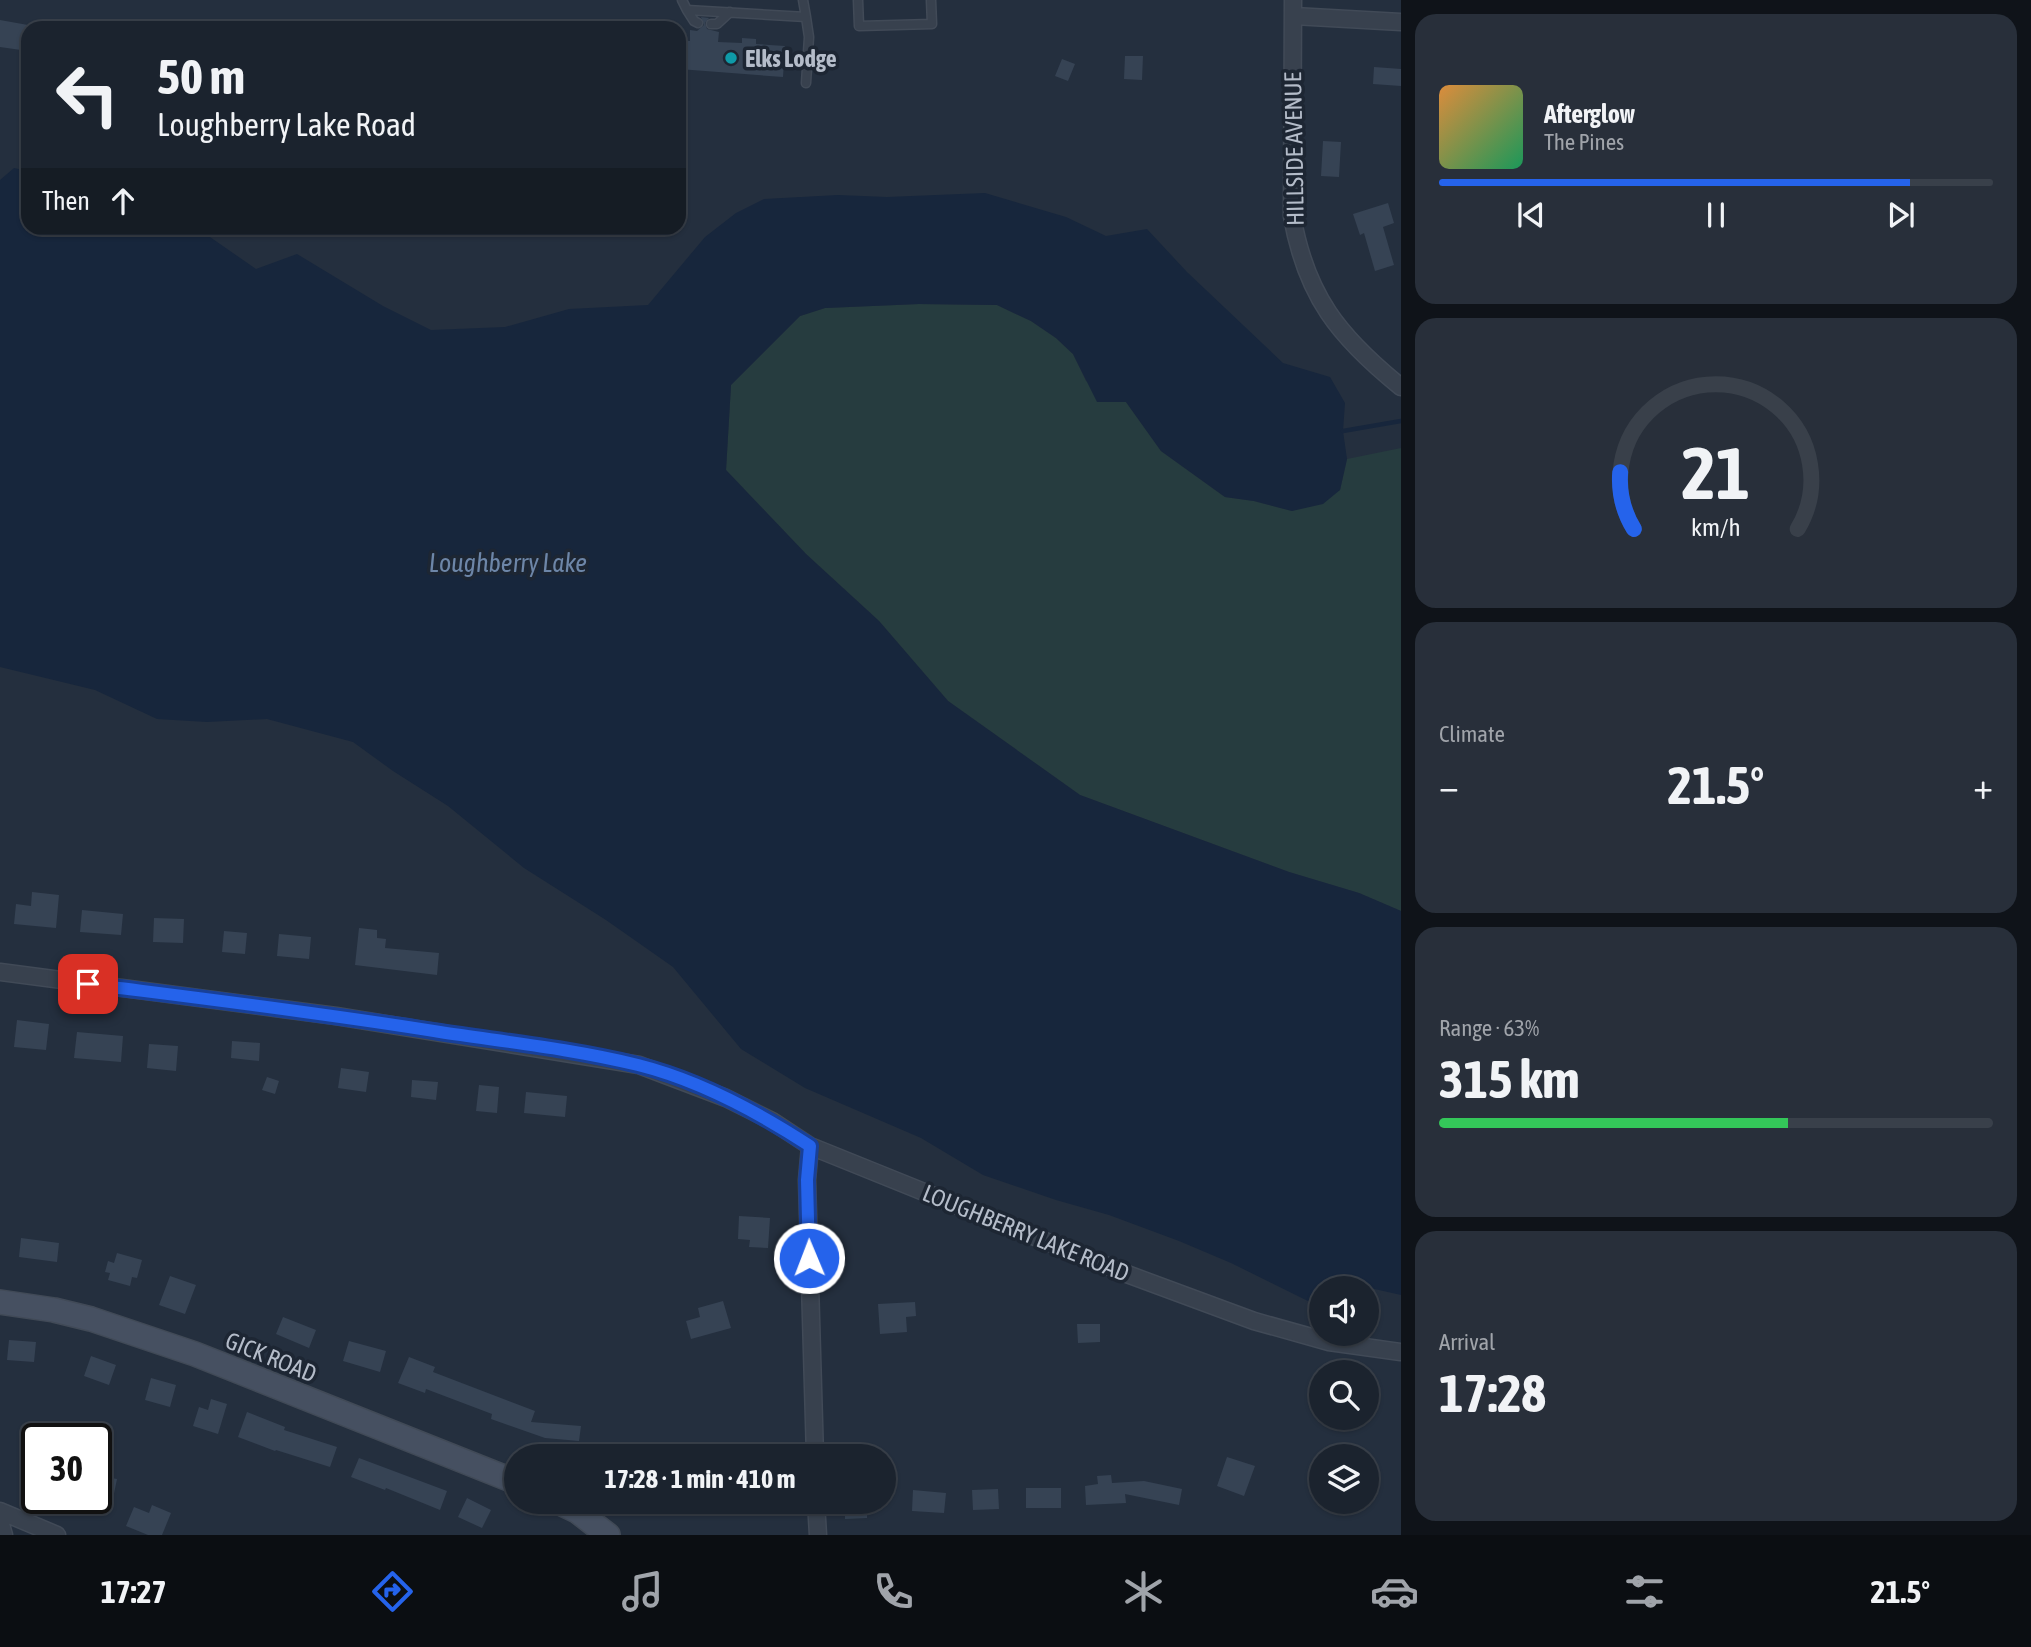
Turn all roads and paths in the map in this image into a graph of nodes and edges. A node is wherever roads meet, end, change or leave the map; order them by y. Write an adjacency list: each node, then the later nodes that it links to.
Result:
1 (682, 0): 6 (lane)
2 (803, 0): 8 (lane)
3 (858, 0): 4 (lane)
4 (932, 0)
5 (1293, 8): 9 (street); 13 (street, HILLSIDE AVENUE)
6 (687, 10): 7 (lane); 10 (lane)
7 (730, 12): 8 (lane); 11 (lane)
8 (806, 17): 12 (lane)
9 (1401, 22)
10 (698, 23)
11 (712, 24)
12 (806, 83)
13 (1401, 387)
14 (0, 972): 15 (street, LOUGHBERRY LAKE ROAD)
15 (810, 1146): 17 (street, LOUGHBERRY LAKE ROAD); 18 (street)
16 (0, 1302): 19 (street, GICK ROAD)
17 (1401, 1352)
18 (815, 1444)
19 (504, 1477)
20 (0, 1511): 26 (street)
21 (581, 1514): 24 (street)
22 (817, 1514): 27 (street)
23 (0, 1521): 25 (street)
24 (606, 1534)
25 (4, 1535)
26 (57, 1535)
27 (818, 1535)

